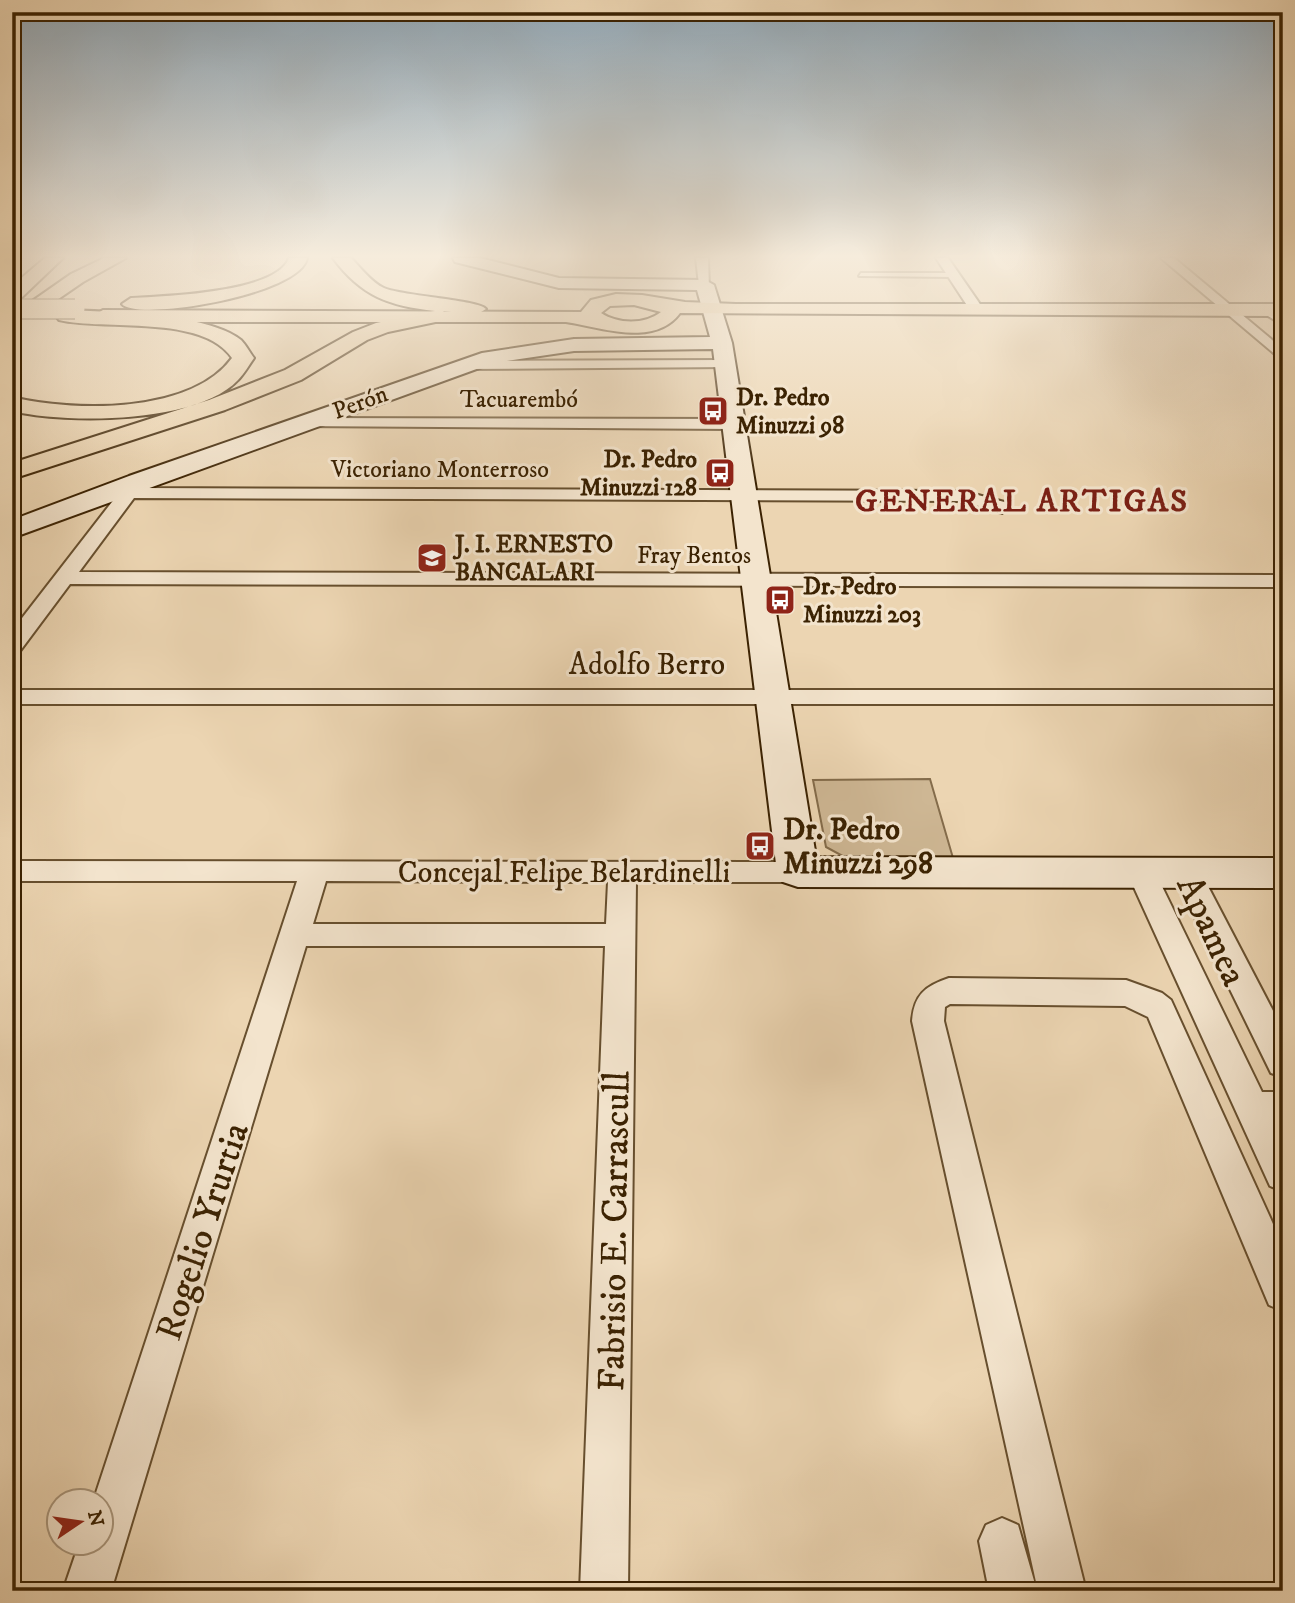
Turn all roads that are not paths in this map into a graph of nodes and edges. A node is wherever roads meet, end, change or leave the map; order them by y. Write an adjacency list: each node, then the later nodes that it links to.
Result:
1 (208, 333): 7 (main road)
2 (372, 333): 10 (main road)
3 (717, 333): 5 (main road)
4 (1255, 333): 6 (street)
5 (723, 354): 8 (main road, Perón); 9 (main road)
6 (1283, 357)
7 (12, 404)
8 (304, 423): 9 (street, Tacuarembó); 11 (main road, Perón)
9 (733, 424): 12 (main road)
10 (12, 471)
11 (133, 487): 12 (street, Victoriano Monterroso); 14 (main road, Perón); 15 (street)
12 (743, 493): 13 (street, Victoriano Monterroso); 16 (main road)
13 (1002, 507)
14 (12, 530)
15 (64, 578): 16 (street, Fray Bentos); 18 (street)
16 (756, 581): 17 (street, Fray Bentos); 19 (main road)
17 (1283, 581)
18 (12, 646)
19 (772, 695): 20 (street, Adolfo Berro); 21 (street, Adolfo Berro); 25 (main road)
20 (12, 697)
21 (1283, 697)
22 (12, 871): 23 (street, Concejal Felipe Belardinelli)
23 (315, 871): 24 (street, Concejal Felipe Belardinelli); 30 (street, Rogelio Yrurtia)
24 (622, 872): 25 (street, Concejal Felipe Belardinelli); 29 (street, Fabrisio E. Carrascull)
25 (798, 872): 26 (main road, Concejal Felipe Belardinelli)
26 (1141, 872): 27 (main road, Concejal Felipe Belardinelli); 32 (street, Apamea)
27 (1187, 873): 28 (main road, Concejal Felipe Belardinelli); 31 (street, Apamea)
28 (1283, 873)
29 (621, 934): 30 (street); 37 (street, Fabrisio E. Carrascull)
30 (295, 935): 36 (street, Rogelio Yrurtia)
31 (1283, 1063)
32 (1267, 1107): 33 (street, Apamea)
33 (1283, 1174)
34 (1283, 1291): 39 (street)
35 (1002, 1541): 38 (street)
36 (87, 1591)
37 (604, 1591)
38 (1013, 1591)
39 (1062, 1591)

